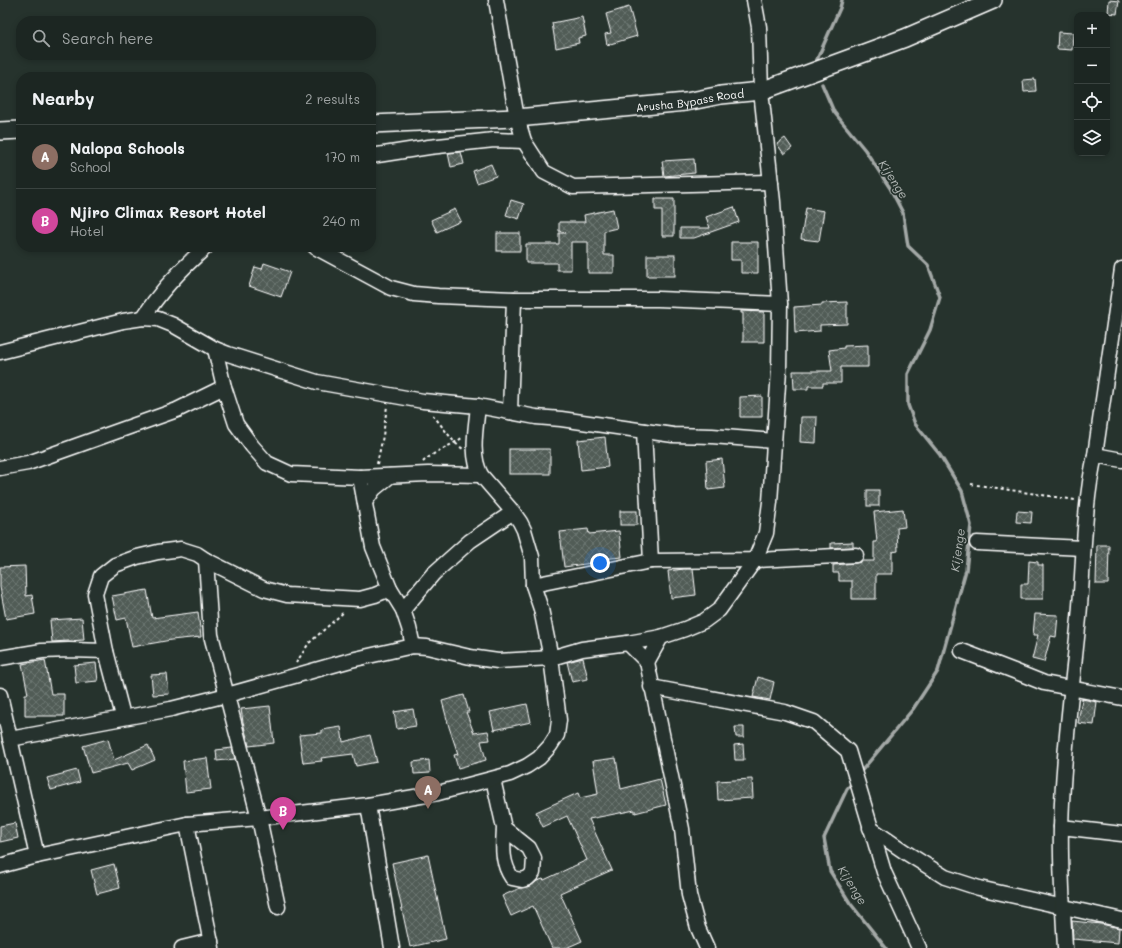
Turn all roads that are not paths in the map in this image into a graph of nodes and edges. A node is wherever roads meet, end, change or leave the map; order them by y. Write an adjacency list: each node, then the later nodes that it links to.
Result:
1 (496, 0): 5 (street)
2 (754, 0): 4 (street)
3 (993, 0): 4 (main road, Arusha Bypass Road)
4 (761, 91): 5 (main road, Arusha Bypass Road); 11 (street)
5 (517, 118): 6 (main road, Arusha Bypass Road); 9 (street)
6 (376, 124)
7 (16, 130): 8 (main road)
8 (0, 131)
9 (524, 141): 10 (street); 11 (street)
10 (376, 155)
11 (771, 182): 16 (street)
12 (200, 252): 17 (street)
13 (324, 252): 15 (street)
14 (1122, 269): 20 (street)
15 (514, 299): 16 (street); 23 (street)
16 (780, 304): 25 (street)
17 (143, 318): 18 (street); 19 (street)
18 (216, 349): 21 (street); 22 (street)
19 (0, 352)
20 (1116, 353): 26 (street)
21 (224, 386): 28 (street); 31 (street)
22 (478, 406): 23 (street); 29 (street)
23 (510, 412): 24 (street)
24 (644, 431): 25 (street); 39 (street)
25 (774, 441): 38 (street)
26 (1095, 455): 27 (street); 35 (street)
27 (1122, 460)
28 (0, 468)
29 (481, 475): 30 (street); 33 (street)
30 (390, 476): 31 (street); 32 (street)
31 (360, 477): 32 (street)
32 (365, 502): 41 (street)
33 (514, 512): 40 (street); 42 (street)
34 (977, 543): 35 (street)
35 (1083, 548): 52 (street)
36 (856, 555): 38 (street)
37 (206, 560): 41 (street); 46 (street); 53 (street)
38 (755, 560): 39 (street); 43 (street)
39 (651, 561): 40 (street)
40 (533, 585): 49 (street)
41 (390, 589): 42 (street)
42 (403, 610): 45 (street)
43 (661, 637): 44 (street); 50 (street)
44 (628, 643): 49 (street); 50 (street)
45 (413, 646): 49 (street); 53 (street)
46 (106, 651): 48 (street); 56 (street)
47 (962, 651): 52 (street)
48 (0, 658)
49 (551, 658): 58 (street)
50 (647, 662): 51 (street)
51 (651, 687): 64 (street); 74 (street)
52 (1071, 688): 55 (street); 62 (street)
53 (227, 695): 56 (street); 60 (street)
54 (0, 696): 57 (street)
55 (1122, 698)
56 (123, 716): 57 (street)
57 (10, 739): 66 (street)
58 (493, 779): 59 (street); 63 (street)
59 (368, 805): 60 (street); 73 (street)
60 (259, 818): 61 (street); 68 (street)
61 (187, 824): 66 (street); 71 (street)
62 (1061, 827): 65 (street); 69 (street)
63 (504, 828)
64 (870, 828): 69 (street); 75 (street)
65 (1122, 834)
66 (37, 856): 67 (street)
67 (0, 866)
68 (278, 907)
69 (1063, 907): 70 (street); 76 (street)
70 (1122, 920)
71 (212, 944): 72 (street)
72 (182, 948)
73 (392, 948)
74 (707, 948)
75 (919, 948)
76 (1065, 948)

